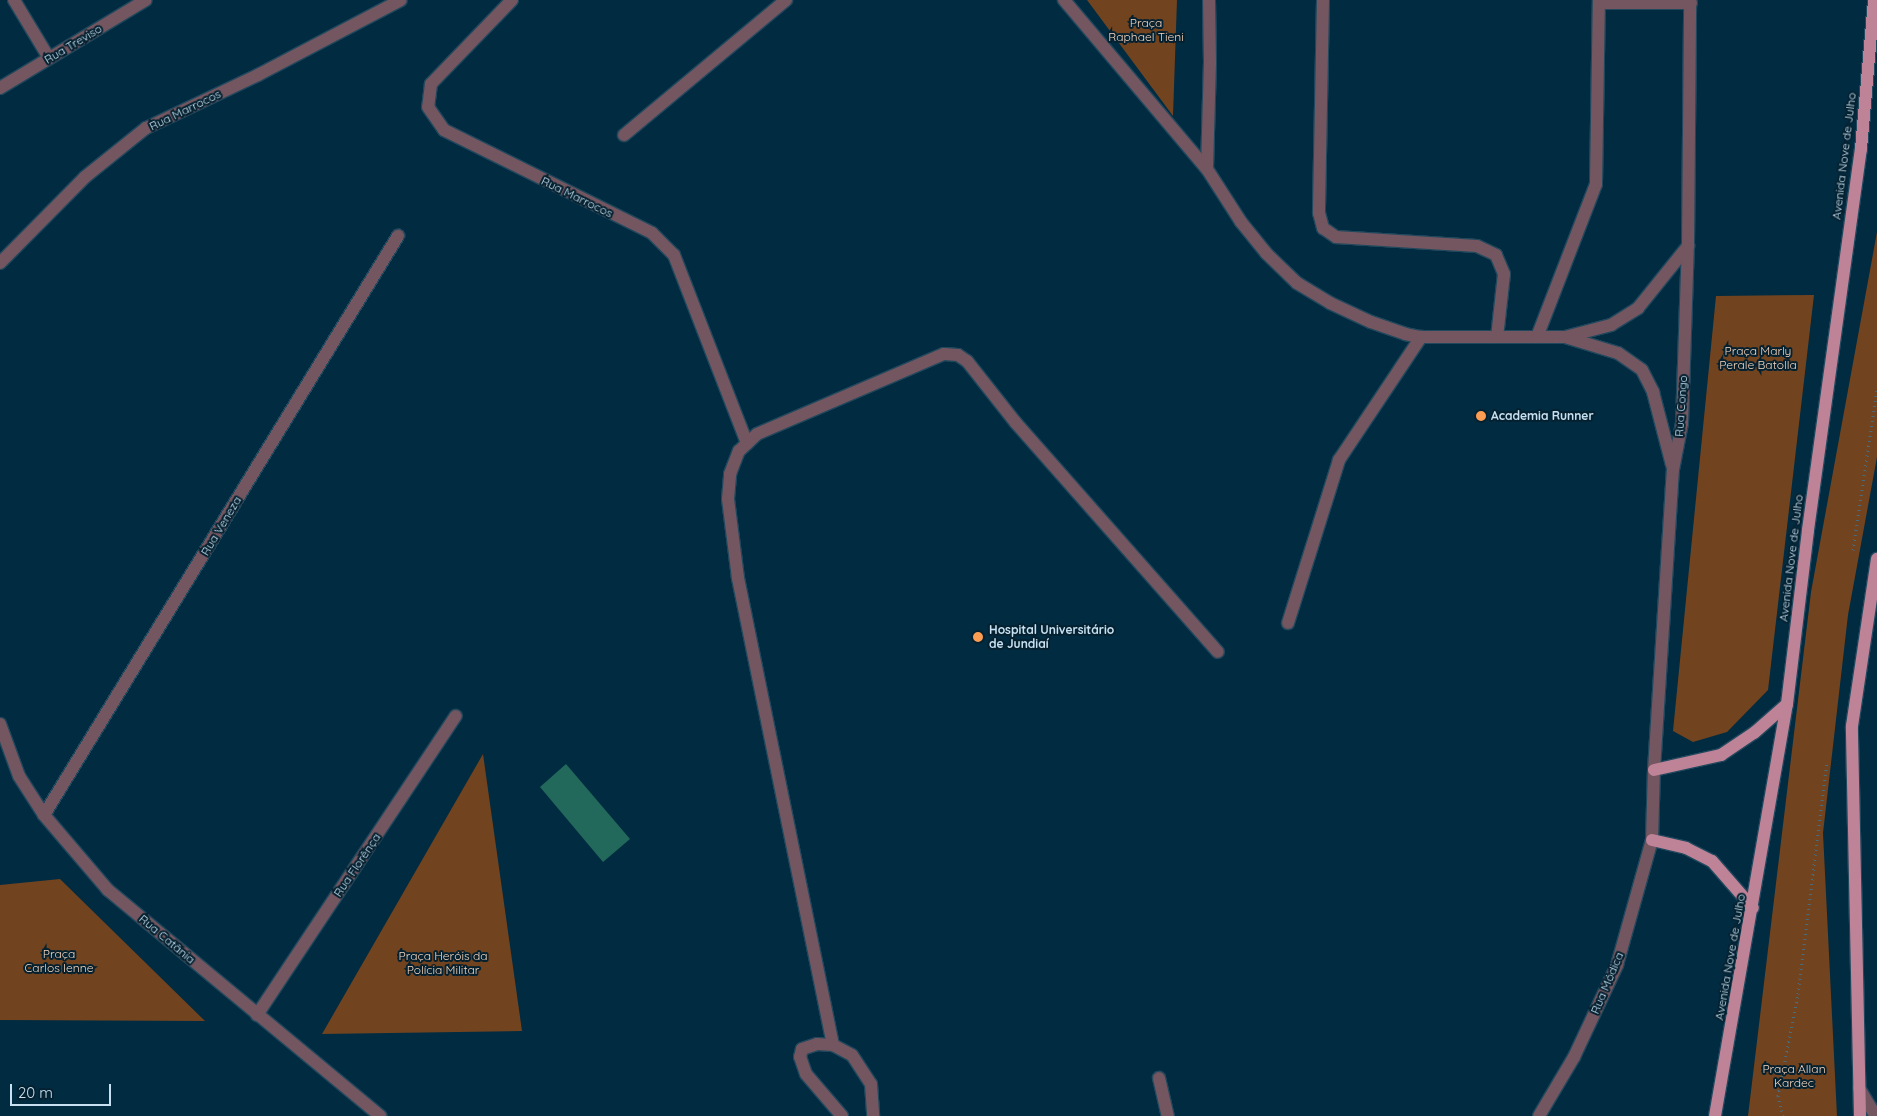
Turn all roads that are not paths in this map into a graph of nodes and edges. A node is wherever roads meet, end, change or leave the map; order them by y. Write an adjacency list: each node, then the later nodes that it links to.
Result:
1 (14, 0): 12 (street)
2 (146, 0): 12 (street, Rua Treviso)
3 (401, 0): 18 (street, Rua Marrocos)
4 (512, 0): 23 (street, Rua Marrocos)
5 (786, 0): 14 (street)
6 (1064, 0): 15 (street)
7 (1209, 0): 15 (street)
8 (1322, 0): 20 (street)
9 (1874, 0): 28 (main road, Avenida Nove de Julho)
10 (1599, 2): 11 (street); 21 (street)
11 (1690, 2): 17 (street, Rua Congo)
12 (49, 58): 13 (street, Rua Treviso)
13 (0, 88)
14 (624, 135)
15 (1206, 169): 19 (street)
16 (398, 236): 32 (street, Rua Veneza)
17 (1688, 246): 22 (street); 24 (street, Rua Congo)
18 (0, 263)
19 (1421, 337): 20 (street); 26 (street)
20 (1497, 337): 21 (street)
21 (1537, 337): 22 (street)
22 (1564, 337): 24 (street)
23 (747, 444): 27 (street); 36 (street)
24 (1673, 470): 31 (street, Rua Congo)
25 (1877, 559): 38 (main road)
26 (1288, 623)
27 (1218, 652)
28 (1787, 704): 31 (main road); 34 (main road, Avenida Nove de Julho)
29 (456, 716): 35 (street, Rua Florênça)
30 (0, 724): 32 (street, Rua Catânia)
31 (1654, 770): 33 (street, Rua Congo)
32 (44, 815): 35 (street, Rua Catânia)
33 (1652, 840): 34 (main road); 43 (street, Rua Módica)
34 (1753, 908): 44 (main road, Avenida Nove de Julho)
35 (257, 1015): 39 (street, Rua Catânia)
36 (834, 1045): 40 (street); 41 (street)
37 (1159, 1078): 42 (street)
38 (1859, 1088): 45 (main road); 46 (street)
39 (380, 1116)
40 (842, 1116)
41 (874, 1116)
42 (1168, 1116)
43 (1539, 1116)
44 (1715, 1116)
45 (1860, 1116)
46 (1876, 1116)

